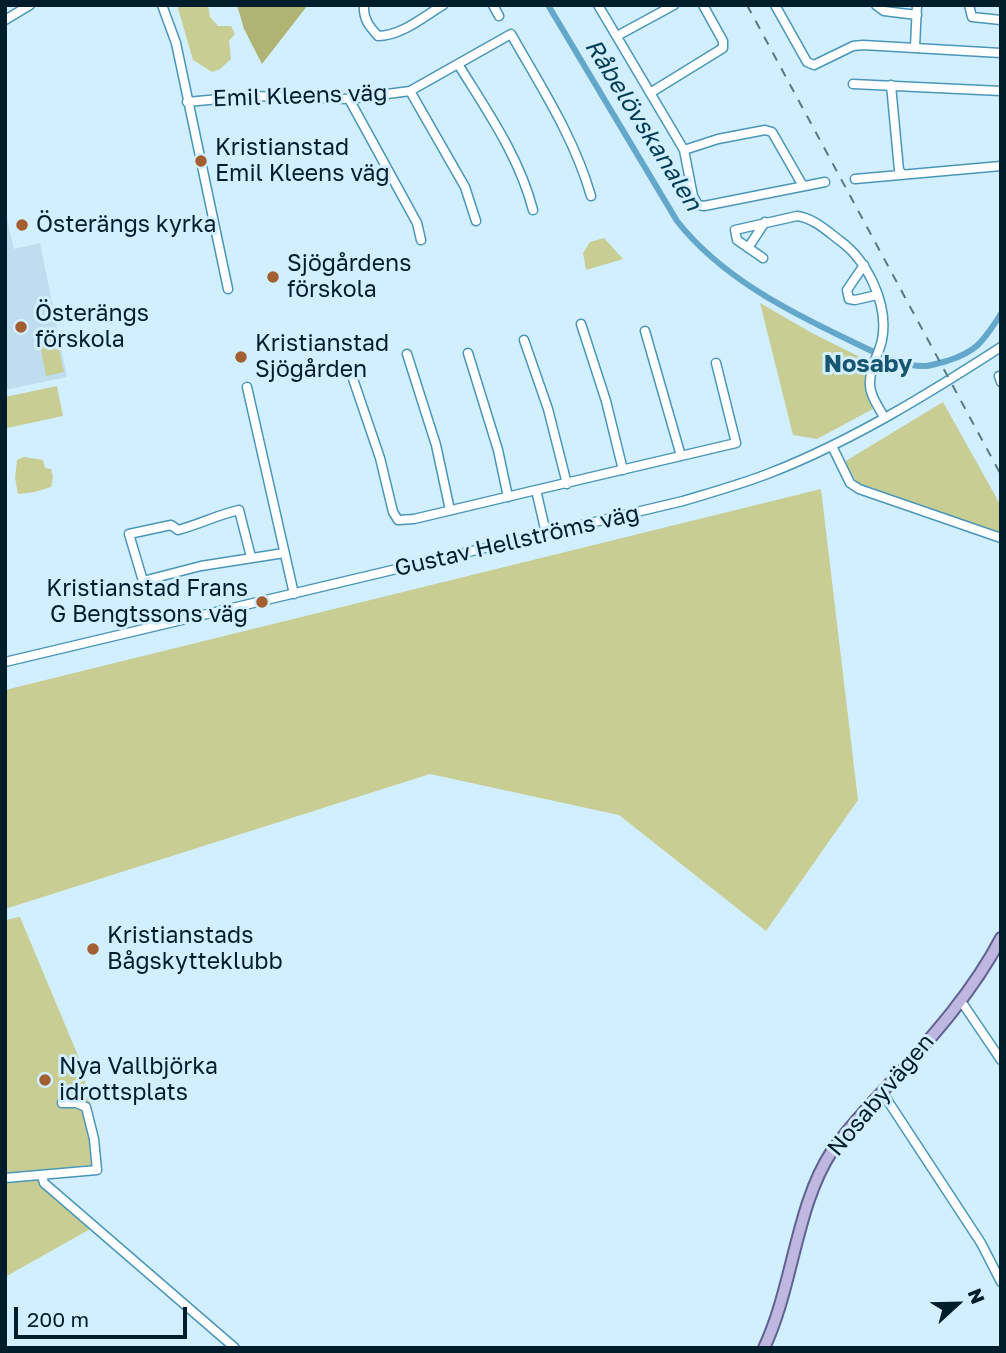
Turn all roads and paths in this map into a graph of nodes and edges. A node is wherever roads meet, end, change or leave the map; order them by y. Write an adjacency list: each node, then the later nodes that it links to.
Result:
1 (30, 5): 15 (street)
2 (162, 5): 27 (street)
3 (364, 5): 4 (street)
4 (443, 5)
5 (493, 5): 14 (street)
6 (598, 5): 17 (street)
7 (674, 5): 17 (street)
8 (703, 5): 25 (street)
9 (775, 5): 18 (street)
10 (876, 5): 13 (street)
11 (917, 5): 13 (street)
12 (970, 5): 16 (street)
13 (917, 15): 18 (street)
14 (499, 16)
15 (5, 20)
16 (1001, 20)
17 (617, 36): 25 (street)
18 (915, 47): 19 (street)
19 (1001, 53)
20 (458, 64): 23 (street, Emil Kleens väg); 34 (street, Emil Kleens väg); 35 (street)
21 (853, 84): 22 (street)
22 (891, 86): 24 (street); 30 (street)
23 (410, 91): 26 (street, Emil Kleens väg); 36 (street)
24 (1001, 91)
25 (650, 93): 28 (street)
26 (349, 99): 27 (street, Emil Kleens väg); 38 (street)
27 (187, 102): 42 (street)
28 (684, 150): 33 (street); 33 (street)
29 (1001, 166): 30 (street)
30 (902, 174): 31 (street)
31 (855, 179)
32 (825, 182): 33 (street)
33 (803, 186)
34 (591, 196)
35 (533, 210)
36 (476, 221)
37 (765, 222): 39 (street); 39 (street); 41 (street)
38 (421, 240)
39 (748, 248): 40 (street)
40 (763, 258)
41 (864, 265): 43 (street); 43 (street)
42 (228, 289)
43 (877, 295): 53 (street)
44 (581, 324): 56 (street)
45 (645, 331): 55 (street)
46 (524, 340): 57 (street)
47 (1001, 347): 53 (street, Gustav Hellströms väg)
48 (468, 353): 59 (street)
49 (407, 354): 60 (street)
50 (716, 363): 55 (street)
51 (352, 376): 60 (street)
52 (247, 387): 63 (street)
53 (884, 417): 54 (street, Gustav Hellströms väg)
54 (832, 446): 61 (street, Gustav Hellströms väg); 62 (street)
55 (681, 456): 56 (street)
56 (623, 470): 57 (street)
57 (566, 484): 58 (street)
58 (536, 490): 59 (street); 61 (street)
59 (508, 497): 60 (street)
60 (450, 510)
61 (546, 533): 65 (street, Gustav Hellströms väg)
62 (1001, 538)
63 (284, 553): 64 (street); 65 (street)
64 (251, 557): 64 (street)
65 (293, 594): 66 (street, Gustav Hellströms väg)
66 (5, 662)
67 (1001, 938): 68 (main road, Nosabyvägen)
68 (961, 1001): 69 (street); 70 (main road, Nosabyvägen)
69 (1001, 1060)
70 (882, 1092): 74 (street); 76 (main road, Nosabyvägen)
71 (62, 1103): 72 (street)
72 (42, 1176): 73 (street); 75 (street)
73 (5, 1178)
74 (1001, 1282)
75 (235, 1348)
76 (764, 1348)

